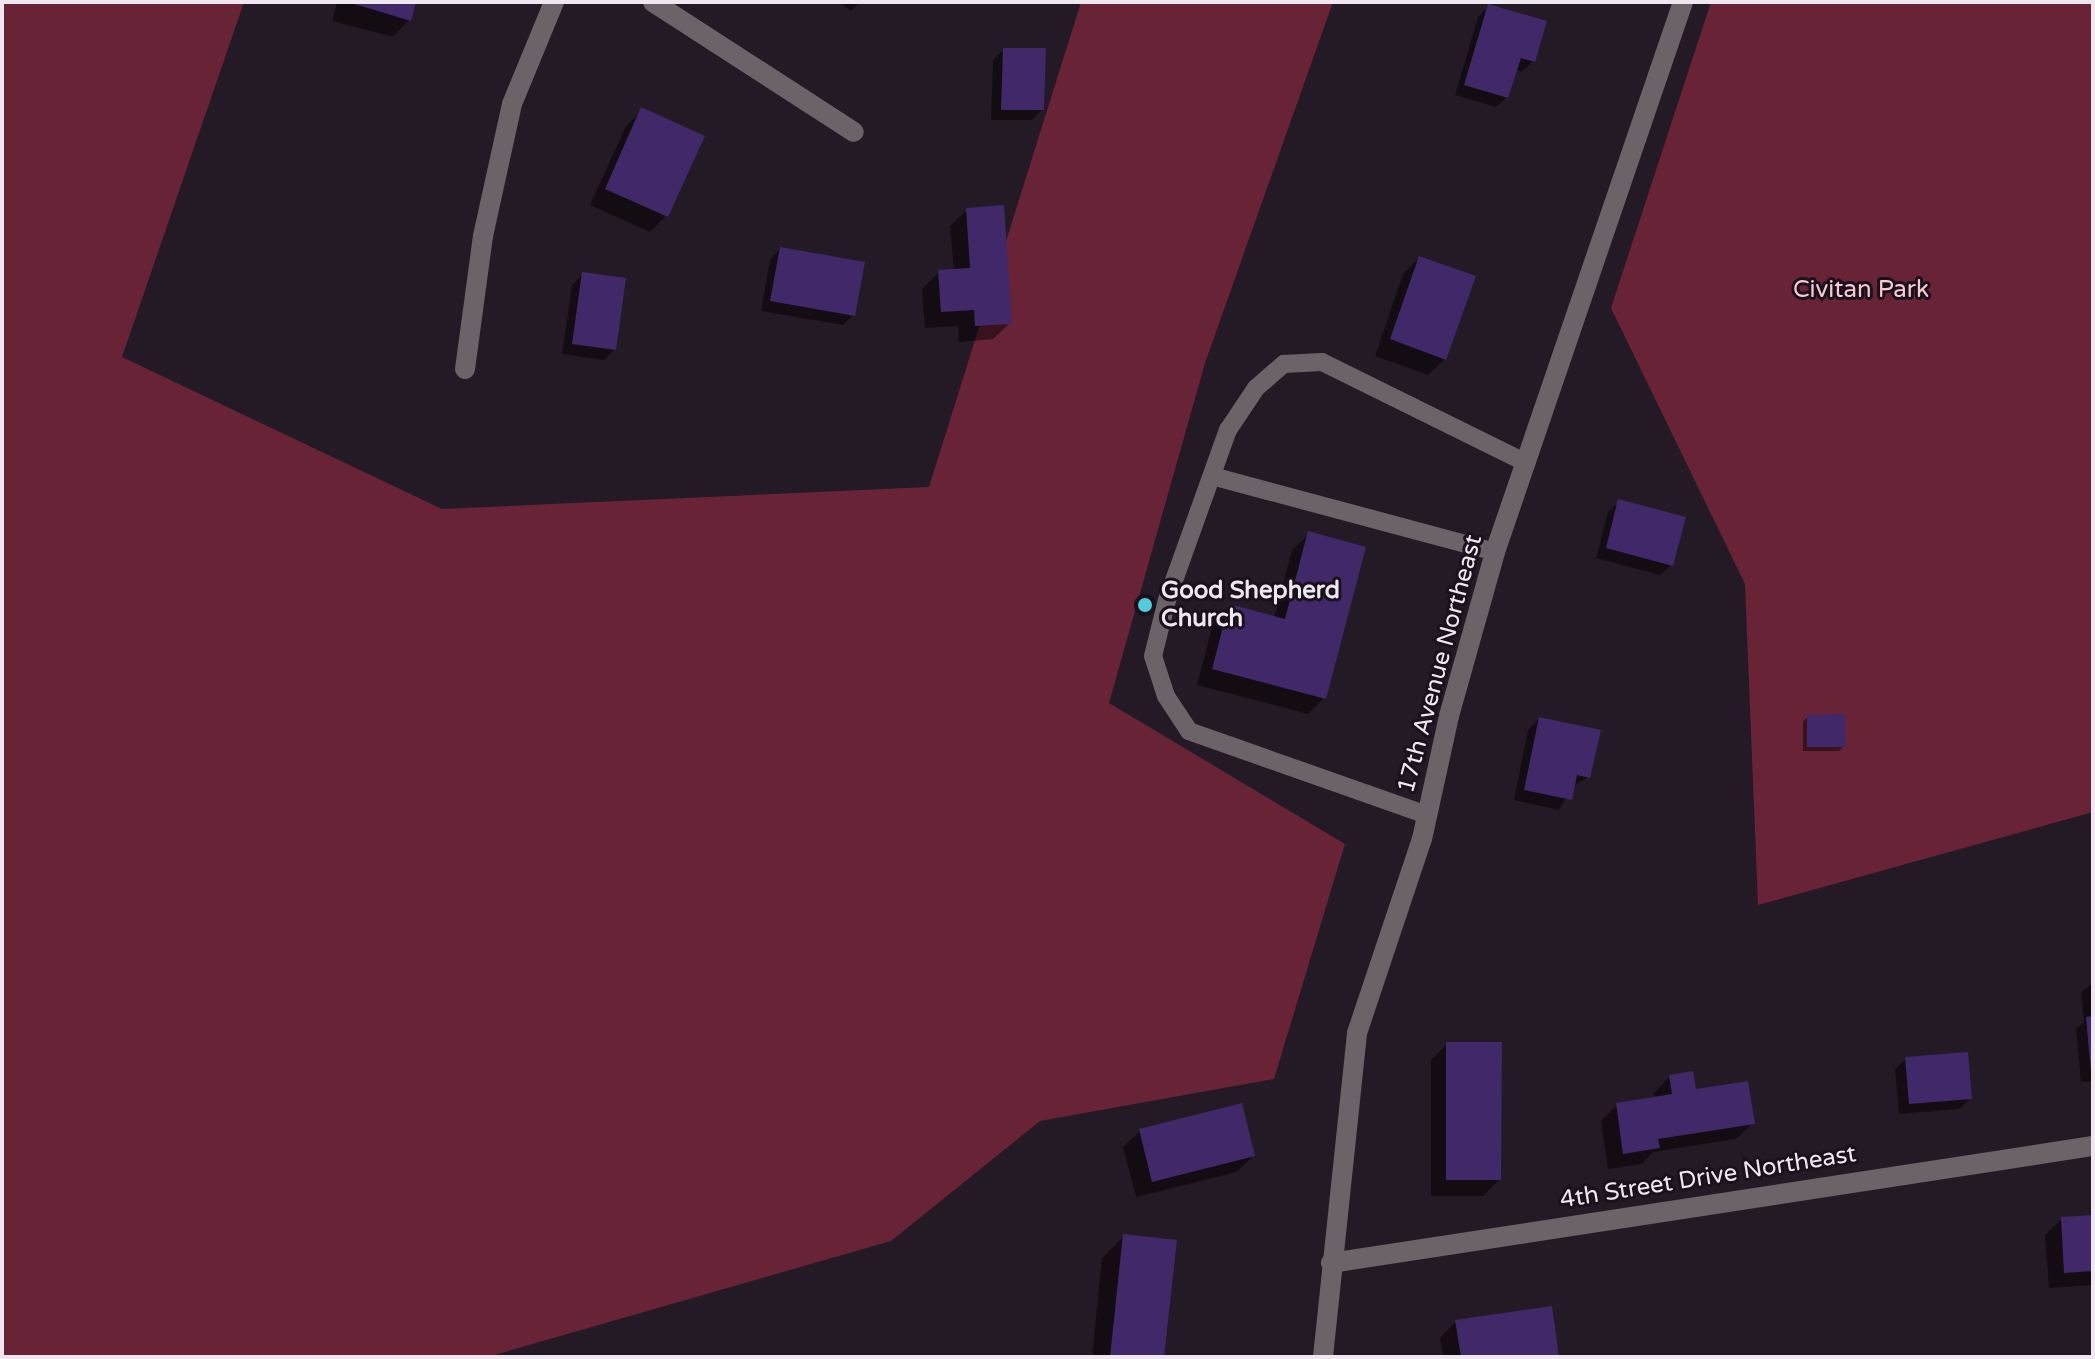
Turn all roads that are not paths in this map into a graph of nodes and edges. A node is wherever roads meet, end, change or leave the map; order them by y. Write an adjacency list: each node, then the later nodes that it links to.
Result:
1 (554, 2): 5 (street)
2 (653, 2): 4 (street)
3 (1683, 2): 6 (street, 17th Avenue Northeast)
4 (854, 132)
5 (465, 369)
6 (1526, 463): 7 (lane); 8 (street, 17th Avenue Northeast)
7 (1212, 476): 8 (lane); 9 (lane)
8 (1495, 552): 9 (street, 17th Avenue Northeast)
9 (1427, 815): 11 (street, 17th Avenue Northeast)
10 (2093, 1146): 11 (street, 4th Street Drive Northeast)
11 (1331, 1263): 12 (street, 17th Avenue Northeast)
12 (1323, 1357)

